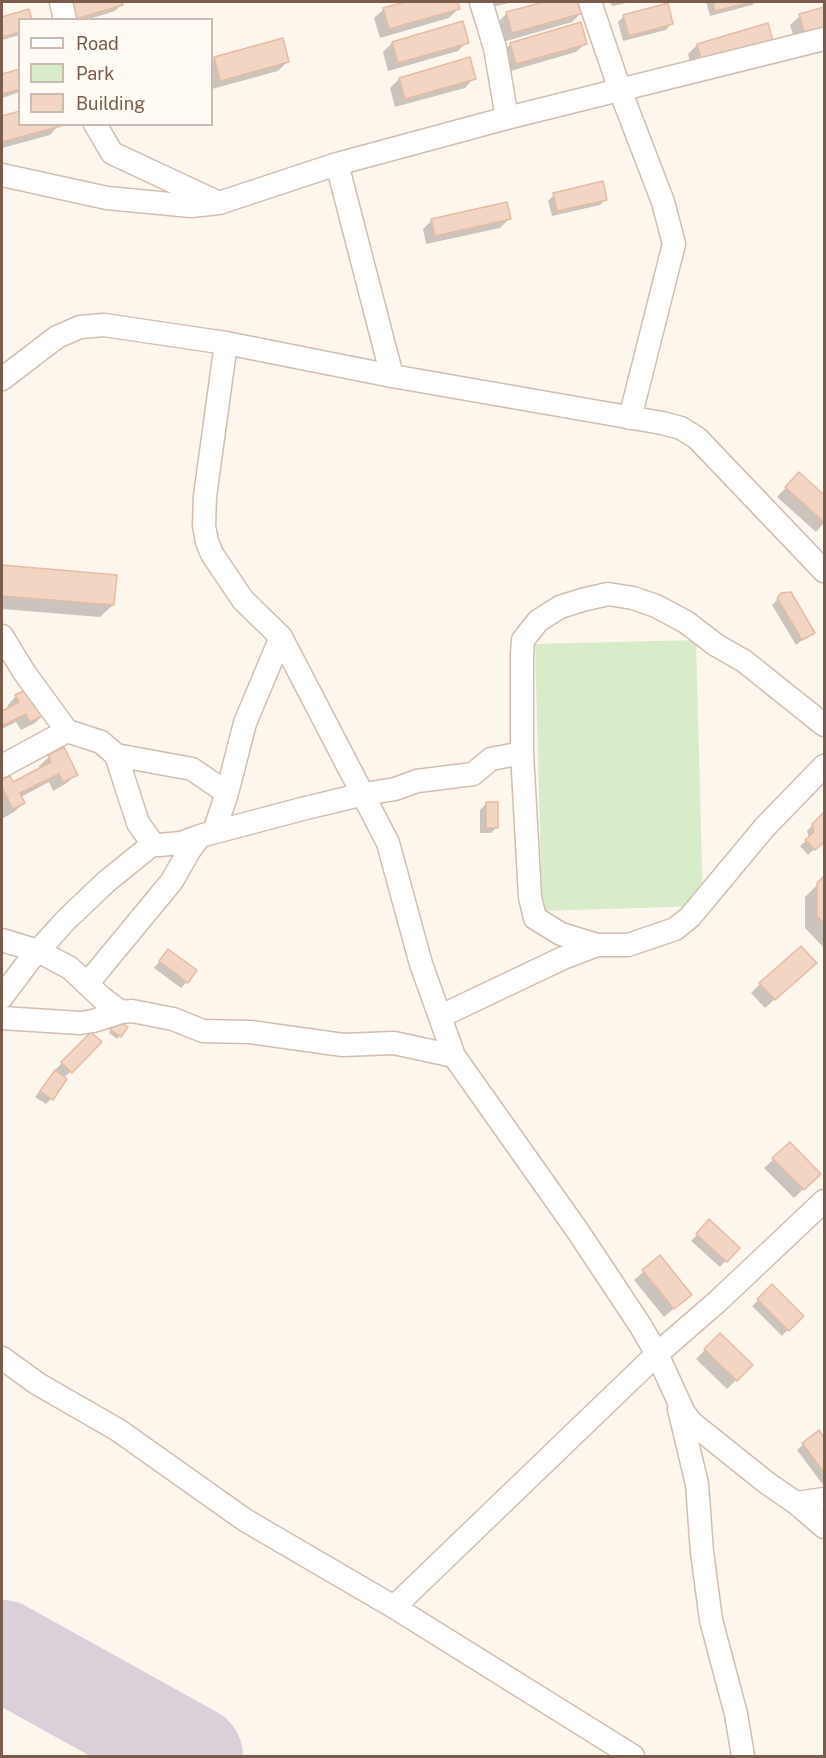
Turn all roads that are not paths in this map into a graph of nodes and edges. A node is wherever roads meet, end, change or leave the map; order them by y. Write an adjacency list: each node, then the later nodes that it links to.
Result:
1 (61, 2): 4 (street)
2 (481, 2): 7 (street)
3 (590, 2): 6 (street)
4 (65, 18)
5 (825, 39): 6 (street)
6 (620, 90): 7 (street); 15 (street)
7 (507, 118): 9 (street)
8 (96, 126): 11 (street)
9 (337, 164): 11 (street); 13 (street)
10 (2, 176): 11 (street)
11 (219, 203)
12 (226, 343): 13 (street); 14 (street); 18 (street)
13 (392, 376): 15 (street)
14 (2, 379)
15 (630, 418): 16 (street)
16 (825, 571)
17 (2, 636): 20 (street)
18 (281, 637): 25 (street); 26 (street)
19 (825, 724): 21 (street)
20 (67, 731): 22 (street); 23 (street)
21 (522, 753): 26 (street); 30 (street)
22 (116, 755): 25 (street); 28 (street)
23 (2, 766)
24 (825, 766): 30 (street)
25 (227, 793): 27 (street)
26 (363, 794): 27 (street); 35 (street)
27 (207, 834): 28 (street); 32 (street)
28 (153, 844): 31 (street)
29 (2, 940): 31 (street)
30 (597, 945): 35 (street)
31 (38, 951): 32 (street); 33 (street)
32 (87, 984): 34 (street)
33 (2, 997)
34 (121, 1011): 36 (street); 37 (street)
35 (441, 1016): 37 (street)
36 (2, 1018)
37 (454, 1056): 39 (street)
38 (825, 1201): 39 (street)
39 (657, 1354): 41 (street); 45 (street)
40 (2, 1358): 45 (street)
41 (676, 1399): 43 (street); 47 (street)
42 (825, 1499): 43 (street)
43 (796, 1503): 44 (street)
44 (825, 1527)
45 (394, 1607): 46 (street)
46 (633, 1756)
47 (743, 1756)

